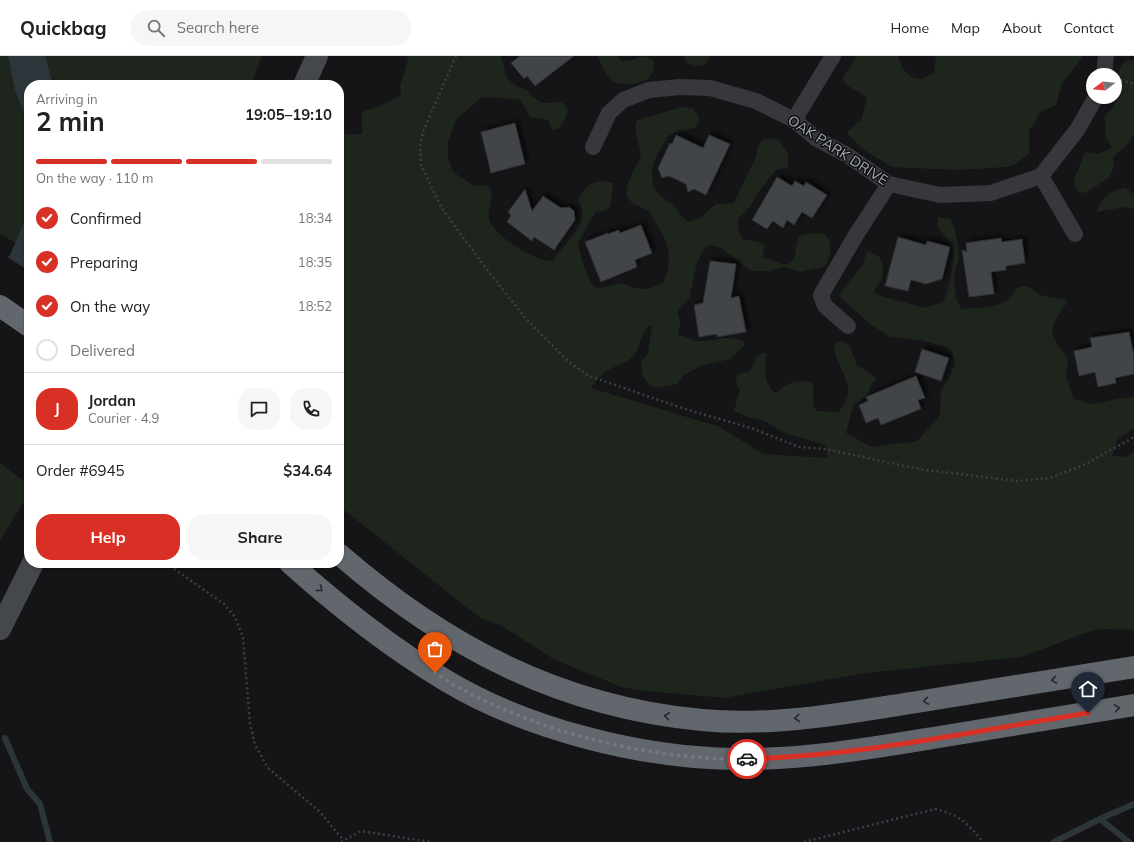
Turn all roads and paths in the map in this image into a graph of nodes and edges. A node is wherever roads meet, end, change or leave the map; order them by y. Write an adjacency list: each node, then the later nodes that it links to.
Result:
1 (317, 56): 6 (street)
2 (456, 56): 18 (path)
3 (833, 56): 10 (street)
4 (1106, 56): 5 (street)
5 (1105, 68)
6 (306, 80)
7 (1122, 81): 8 (path)
8 (1134, 84)
9 (1092, 104): 12 (street)
10 (794, 120): 11 (street, OAK PARK DRIVE); 13 (street, OAK PARK DRIVE)
11 (593, 147)
12 (1041, 176): 13 (street, OAK PARK DRIVE); 14 (street)
13 (889, 184): 17 (street)
14 (1075, 234)
15 (0, 306): 16 (highway)
16 (24, 323)
17 (848, 326)
18 (1134, 437)
19 (344, 558): 24 (highway, one-way to 19)
20 (30, 568): 23 (street)
21 (173, 568): 26 (path)
22 (296, 568): 25 (highway, one-way to 25)
23 (0, 629)
24 (1134, 667)
25 (1134, 706)
26 (342, 841): 27 (path)
27 (430, 842)
28 (804, 842): 29 (path)
29 (983, 842)

